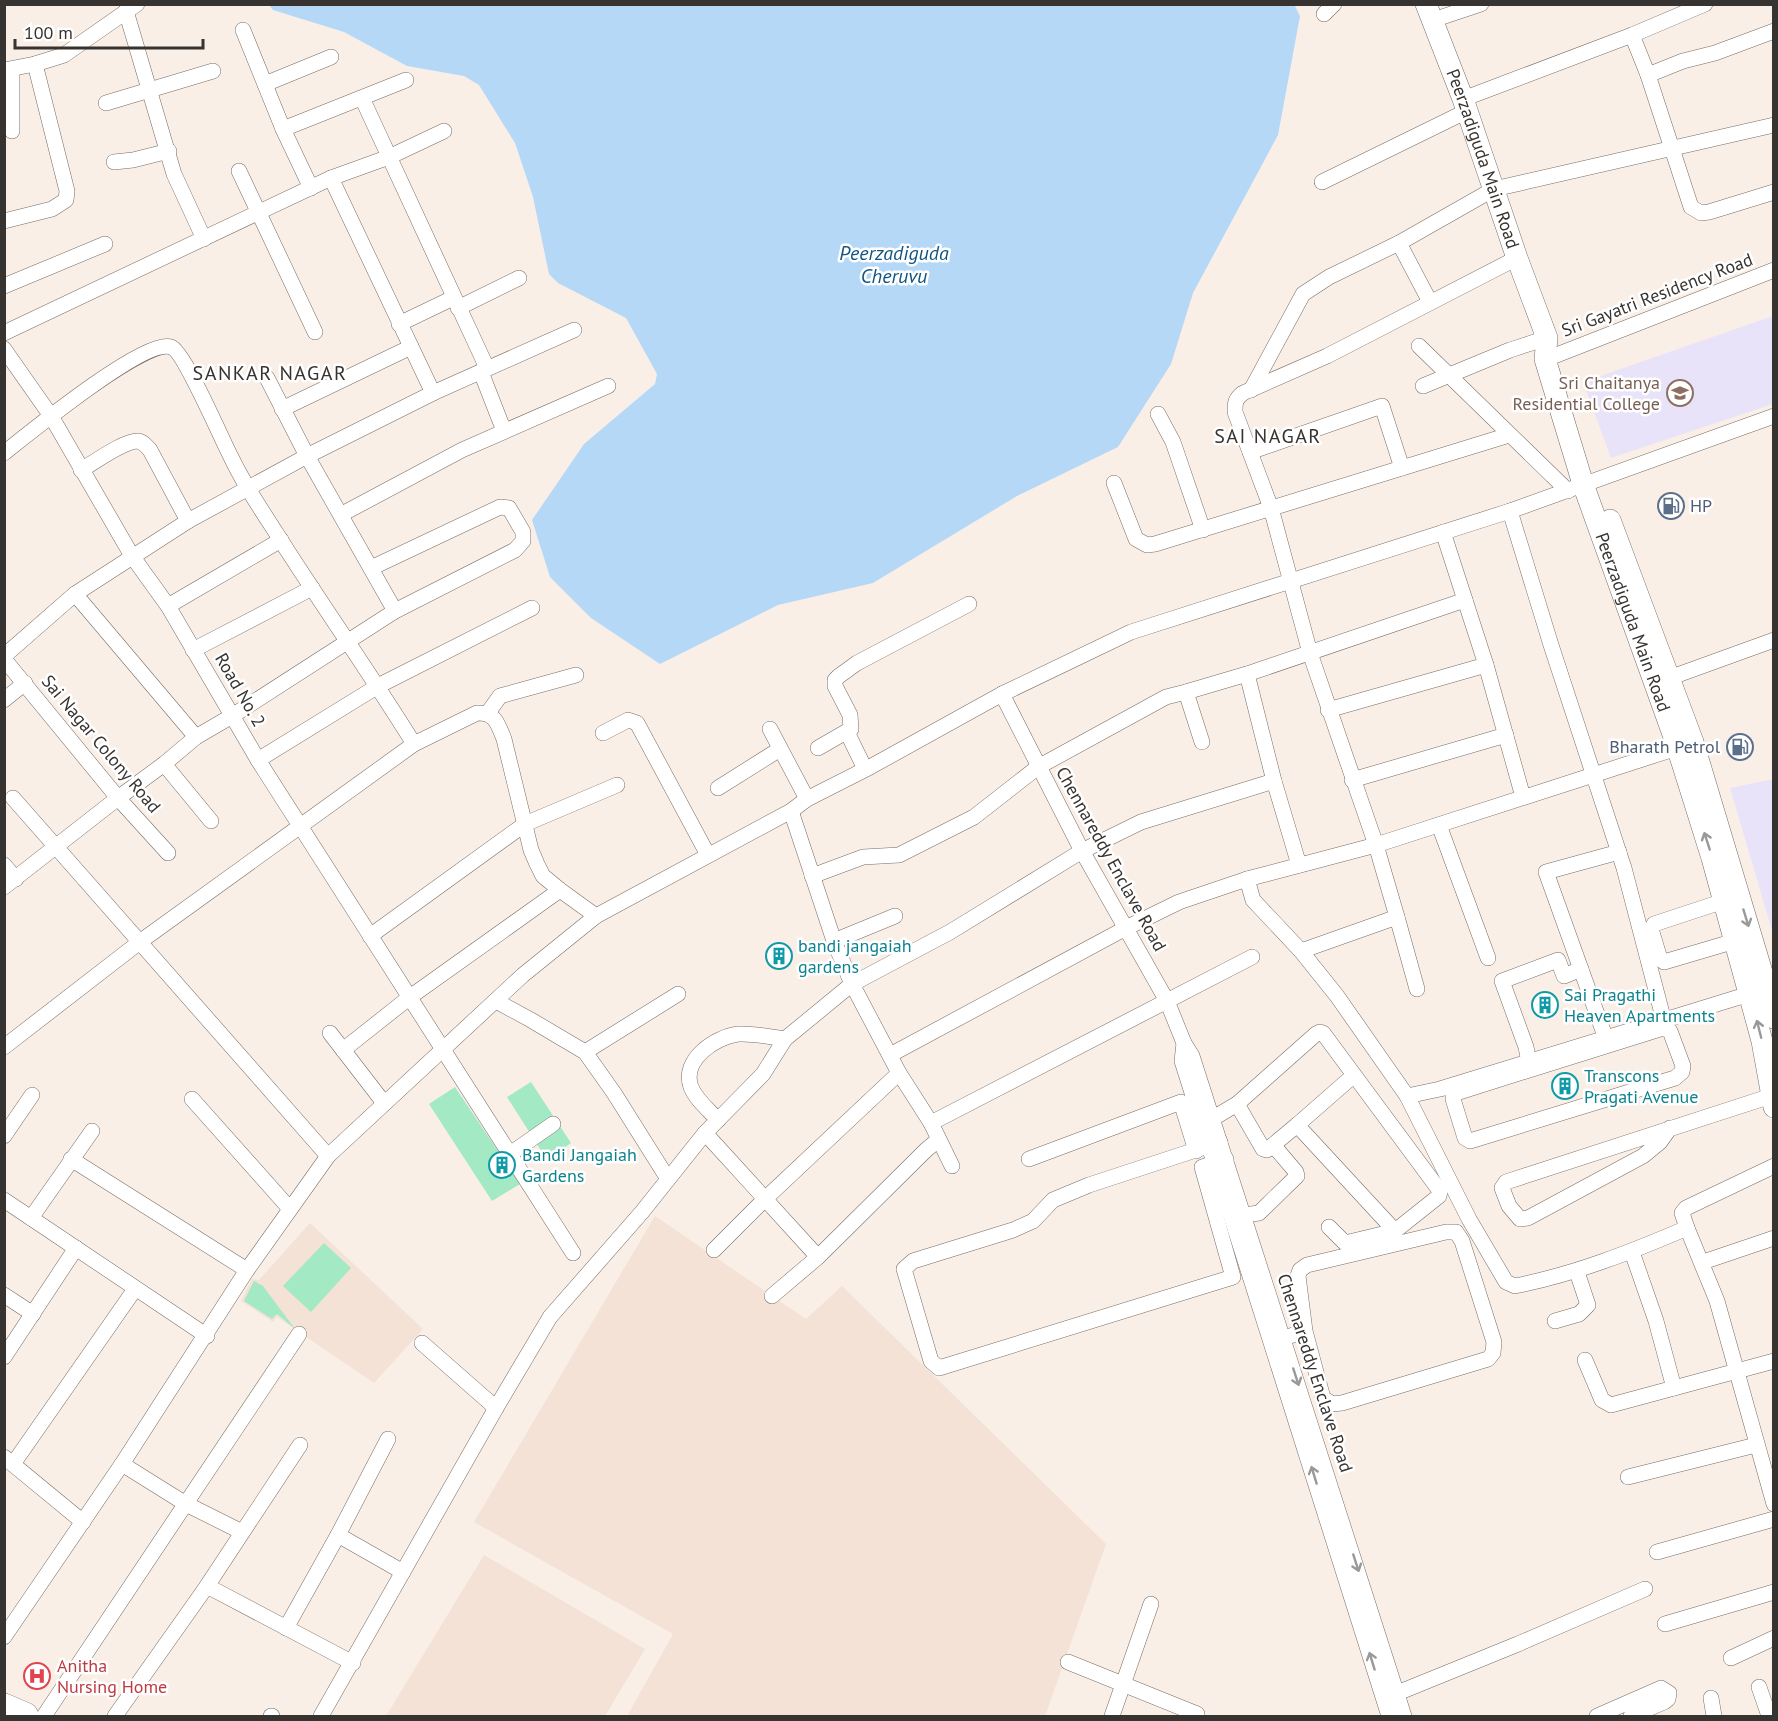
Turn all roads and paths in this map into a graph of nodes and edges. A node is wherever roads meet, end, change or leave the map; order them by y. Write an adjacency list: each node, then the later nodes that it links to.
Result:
1 (1481, 4): 5 (street)
2 (1705, 4): 4 (street)
3 (132, 8): 10 (street); 16 (street)
4 (1687, 8): 8 (street)
5 (1430, 12): 19 (street, Peerzadiguda Main Road)
6 (243, 30): 15 (street)
7 (1773, 31): 13 (street)
8 (1632, 35): 13 (street); 19 (street)
9 (331, 57): 15 (street)
10 (35, 64): 11 (street); 35 (street)
11 (8, 69): 23 (street)
12 (213, 71): 16 (street)
13 (1648, 75): 24 (street)
14 (405, 81): 17 (street)
15 (265, 84): 21 (street)
16 (150, 89): 18 (street); 25 (street)
17 (362, 98): 21 (street); 26 (street)
18 (106, 103)
19 (1465, 105): 30 (street); 32 (street, Peerzadiguda Main Road)
20 (1773, 125): 24 (street)
21 (283, 129): 31 (street)
22 (444, 131): 26 (street)
23 (12, 132)
24 (1672, 147): 32 (street); 33 (street)
25 (169, 151): 27 (street); 36 (street)
26 (389, 157): 29 (street); 44 (street)
27 (114, 162)
28 (238, 171): 34 (street)
29 (331, 178): 31 (street); 45 (street)
30 (1322, 182)
31 (311, 188): 34 (street)
32 (1494, 189): 37 (street); 39 (street, Peerzadiguda Main Road)
33 (1773, 192)
34 (259, 213): 36 (street); 47 (street)
35 (4, 220)
36 (204, 239): 48 (street)
37 (1399, 243): 43 (street); 58 (street)
38 (105, 244): 42 (street)
39 (1517, 258): 43 (street); 51 (street, Peerzadiguda Main Road)
40 (1773, 270): 51 (street, Sri Gayatri Residency Road)
41 (519, 278): 44 (street)
42 (4, 286)
43 (1430, 302): 58 (street)
44 (455, 303): 45 (street); 53 (street)
45 (399, 324): 50 (street)
46 (574, 330): 53 (street)
47 (315, 332)
48 (4, 333)
49 (1419, 346): 54 (street)
50 (411, 347): 59 (street); 60 (street)
51 (1550, 347): 54 (street, Sri Gayatri Residency Road); 72 (street, Peerzadiguda Main Road)
52 (5, 350): 62 (street, Road No. 2)
53 (484, 370): 59 (street); 64 (street)
54 (1448, 375): 57 (street, Sri Gayatri Residency Road); 65 (street)
55 (267, 378): 60 (street)
56 (608, 386): 64 (street)
57 (1423, 386)
58 (1251, 390): 66 (street)
59 (432, 393): 68 (street)
60 (282, 409): 68 (street)
61 (1158, 414): 78 (street)
62 (51, 416): 67 (street); 70 (street, Road No. 2); 73 (street)
63 (1773, 416): 72 (street)
64 (504, 431): 76 (street)
65 (1509, 435): 69 (street); 72 (street)
66 (1250, 452): 69 (street); 74 (street)
67 (4, 453)
68 (307, 456): 73 (street); 76 (street)
69 (1402, 468): 74 (street)
70 (81, 470): 77 (street); 81 (street, Road No. 2)
71 (1114, 483): 78 (street)
72 (1583, 485): 75 (street); 93 (street, Peerzadiguda Main Road)
73 (246, 489): 77 (street); 80 (street)
74 (1271, 508): 78 (street); 83 (street)
75 (1510, 511): 79 (street); 123 (street)
76 (342, 514): 82 (street)
77 (188, 521): 81 (street)
78 (1203, 530)
79 (1443, 532): 83 (street); 86 (street)
80 (281, 540): 84 (street); 88 (street)
81 (132, 556): 85 (street); 88 (street, Road No. 2)
82 (371, 568): 90 (street); 90 (street)
83 (1291, 580): 95 (street); 104 (street)
84 (312, 588): 92 (street); 94 (street)
85 (75, 594): 96 (street); 113 (street)
86 (1465, 600): 95 (street); 97 (street)
87 (969, 604): 110 (street)
88 (168, 606): 94 (street, Road No. 2)
89 (532, 608): 102 (street)
90 (395, 611): 92 (street)
91 (1773, 640): 100 (street)
92 (347, 641): 102 (street); 108 (street)
93 (1648, 642): 100 (street, Peerzadiguda Main Road); 117 (street, Peerzadiguda Main Road)
94 (194, 650): 108 (street, Road No. 2)
95 (1310, 653): 98 (street); 106 (street)
96 (4, 658): 101 (street, Sai Nagar Colony Road)
97 (1486, 665): 106 (street); 112 (street)
98 (1247, 674): 103 (street); 125 (street)
99 (576, 675): 107 (street)
100 (1669, 678): 164 (street, Peerzadiguda Main Road, one-way to 164)
101 (25, 683): 105 (street); 130 (street, Sai Nagar Colony Road)
102 (378, 686): 115 (street); 119 (street)
103 (1186, 692): 114 (street); 121 (street)
104 (1002, 694): 121 (street, Chennareddy Enclave Road); 122 (street)
105 (4, 700)
106 (1328, 710): 124 (street)
107 (487, 714): 115 (street); 134 (street)
108 (232, 716): 113 (street); 119 (street, Road No. 2)
109 (770, 729): 118 (street)
110 (847, 732): 116 (street); 122 (street)
111 (603, 733): 142 (street)
112 (1506, 735): 124 (street); 128 (street)
113 (196, 737): 120 (street)
114 (1202, 742)
115 (414, 744): 136 (street)
116 (818, 748)
117 (1677, 748): 123 (street); 149 (street, Peerzadiguda Main Road, one-way to 117)
118 (780, 750): 127 (street); 131 (street)
119 (258, 760): 136 (street, Road No. 2)
120 (164, 764): 130 (street); 133 (street)
121 (1038, 767): 139 (street, Chennareddy Enclave Road); 145 (street)
122 (865, 770): 131 (street)
123 (1594, 775): 128 (street); 140 (street)
124 (1352, 780): 137 (street)
125 (1274, 781): 139 (street); 143 (street)
126 (617, 785): 134 (street)
127 (718, 788)
128 (1523, 797): 135 (street)
129 (13, 798): 138 (street)
130 (118, 798): 138 (street); 141 (street, Sai Nagar Colony Road)
131 (807, 799): 132 (street)
132 (791, 811): 142 (street); 145 (street)
133 (211, 821)
134 (525, 824): 148 (street); 154 (street)
135 (1439, 825): 137 (street); 160 (street)
136 (300, 826): 154 (street, Road No. 2); 155 (street)
137 (1376, 845): 143 (street); 152 (street)
138 (56, 848): 147 (street); 155 (street)
139 (1082, 850): 153 (street, Chennareddy Enclave Road); 162 (street)
140 (1619, 852): 161 (street); 170 (street)
141 (168, 853)
142 (708, 855): 150 (street)
143 (1299, 865): 146 (street)
144 (4, 866): 147 (street)
145 (812, 876): 156 (street)
146 (1247, 879): 153 (street); 158 (street)
147 (10, 883)
148 (560, 890): 150 (street); 166 (street)
149 (1724, 902): 157 (street, Peerzadiguda Main Road); 157 (street)
150 (596, 916): 167 (street)
151 (895, 916): 156 (street)
152 (1397, 917): 158 (street); 163 (street)
153 (1126, 928): 168 (street, Chennareddy Enclave Road); 178 (street)
154 (370, 936): 166 (street, Road No. 2)
155 (141, 941): 174 (street); 202 (street)
156 (834, 941): 162 (street)
157 (1735, 941): 164 (street, Peerzadiguda Main Road)
158 (1301, 951): 183 (street)
159 (1252, 957): 168 (street)
160 (1488, 958)
161 (1581, 969): 173 (street); 179 (street)
162 (852, 984): 172 (street); 178 (street)
163 (1417, 990)
164 (1759, 992): 169 (street, Peerzadiguda Main Road); 170 (street); 185 (street, Peerzadiguda Main Road, one-way to 164)
165 (678, 994): 177 (street)
166 (410, 998): 175 (street); 176 (street, Road No. 2)
167 (496, 1001): 176 (street); 177 (street)
168 (1167, 1001): 190 (street, Chennareddy Enclave Road); 191 (street)
169 (1773, 1018)
170 (1667, 1026): 170 (street); 173 (street)
171 (330, 1033): 175 (street)
172 (785, 1039): 189 (street); 189 (street)
173 (1606, 1039): 179 (street)
174 (4, 1047)
175 (343, 1050): 186 (street)
176 (444, 1050): 186 (street); 201 (street, Road No. 2)
177 (585, 1052): 208 (street)
178 (890, 1055): 180 (street)
179 (1529, 1062): 183 (street)
180 (899, 1073): 191 (street); 209 (street)
181 (1353, 1076): 187 (street); 193 (street); 216 (street)
182 (32, 1095): 188 (street)
183 (1407, 1096): 225 (street)
184 (192, 1099): 211 (street)
185 (1772, 1102): 194 (street)
186 (384, 1103): 202 (street)
187 (1237, 1104): 190 (street); 200 (street)
188 (9, 1119): 197 (street)
189 (718, 1120): 196 (street)
190 (1208, 1122): 199 (street, Chennareddy Enclave Road)
191 (931, 1123): 198 (street)
192 (553, 1124): 201 (street)
193 (1297, 1125): 200 (street); 216 (street)
194 (1670, 1128): 194 (street)
195 (92, 1131): 204 (street)
196 (705, 1133): 208 (street); 209 (street)
197 (4, 1136)
198 (938, 1140): 206 (street); 222 (street)
199 (1208, 1146): 203 (street); 205 (street, Chennareddy Enclave Road); 205 (street)
200 (1274, 1146): 212 (street)
201 (510, 1154): 221 (street, Road No. 2)
202 (328, 1155): 211 (street)
203 (1029, 1158)
204 (71, 1159): 213 (street); 224 (street)
205 (1214, 1163): 212 (street, Chennareddy Enclave Road); 226 (street, Chennareddy Enclave Road)
206 (952, 1166)
207 (1773, 1166): 215 (street)
208 (668, 1179): 242 (street)
209 (766, 1198): 219 (street); 222 (street)
210 (4, 1200): 213 (street)
211 (290, 1209): 224 (street)
212 (1244, 1215): 226 (street, Chennareddy Enclave Road)
213 (31, 1218): 218 (street)
214 (1329, 1227): 216 (street)
215 (1687, 1228): 220 (street); 223 (street)
216 (1395, 1231)
217 (1773, 1238): 223 (street)
218 (76, 1248): 227 (street); 230 (street)
219 (714, 1250)
220 (1632, 1252): 225 (street); 241 (street)
221 (573, 1253)
222 (818, 1257): 229 (street)
223 (1703, 1262): 240 (street)
224 (247, 1270): 234 (street)
225 (1577, 1272): 231 (street)
226 (1258, 1278): 235 (street, Chennareddy Enclave Road)
227 (135, 1289): 234 (street); 246 (street)
228 (4, 1295): 230 (street)
229 (772, 1296)
230 (33, 1314): 237 (street)
231 (1555, 1321)
232 (1305, 1331): 232 (street); 235 (street)
233 (299, 1334): 249 (street)
234 (207, 1336): 247 (street)
235 (1278, 1340): 270 (street, Chennareddy Enclave Road)
236 (422, 1343): 242 (street)
237 (4, 1357)
238 (1585, 1360): 241 (street)
239 (1773, 1361): 240 (street)
240 (1738, 1372): 241 (street); 245 (street)
241 (1674, 1388)
242 (496, 1408): 256 (street)
243 (388, 1439): 254 (street)
244 (300, 1445): 253 (street)
245 (1756, 1445): 248 (street); 250 (street)
246 (9, 1461): 252 (street)
247 (122, 1464): 249 (street); 252 (street)
248 (1628, 1476)
249 (186, 1504): 253 (street); 278 (street)
250 (1773, 1504)
251 (1773, 1519): 255 (street)
252 (82, 1522): 263 (street)
253 (242, 1532): 257 (street)
254 (338, 1535): 256 (street); 262 (street)
255 (1657, 1551)
256 (403, 1572): 267 (street)
257 (207, 1586): 262 (street); 279 (street)
258 (1645, 1588): 270 (street)
259 (1773, 1592): 261 (street)
260 (1151, 1604): 268 (street)
261 (1665, 1624)
262 (286, 1628): 267 (street)
263 (4, 1637)
264 (1773, 1638): 265 (street)
265 (1731, 1659)
266 (1068, 1662): 268 (street)
267 (353, 1663): 280 (street)
268 (1124, 1683): 276 (street); 281 (street)
269 (1760, 1687): 286 (street)
270 (1391, 1695): 282 (street, Chennareddy Enclave Road); 283 (street, Chennareddy Enclave Road)
271 (1711, 1698): 285 (street)
272 (4, 1707): 277 (highway)
273 (1667, 1709): 274 (street)
274 (1634, 1710): 275 (street)
275 (1620, 1712): 284 (street)
276 (1197, 1714)
277 (24, 1716)
278 (44, 1716)
279 (115, 1716)
280 (321, 1716)
281 (1112, 1716)
282 (1389, 1716)
283 (1404, 1716)
284 (1597, 1716)
285 (1714, 1716)
286 (1769, 1716)

